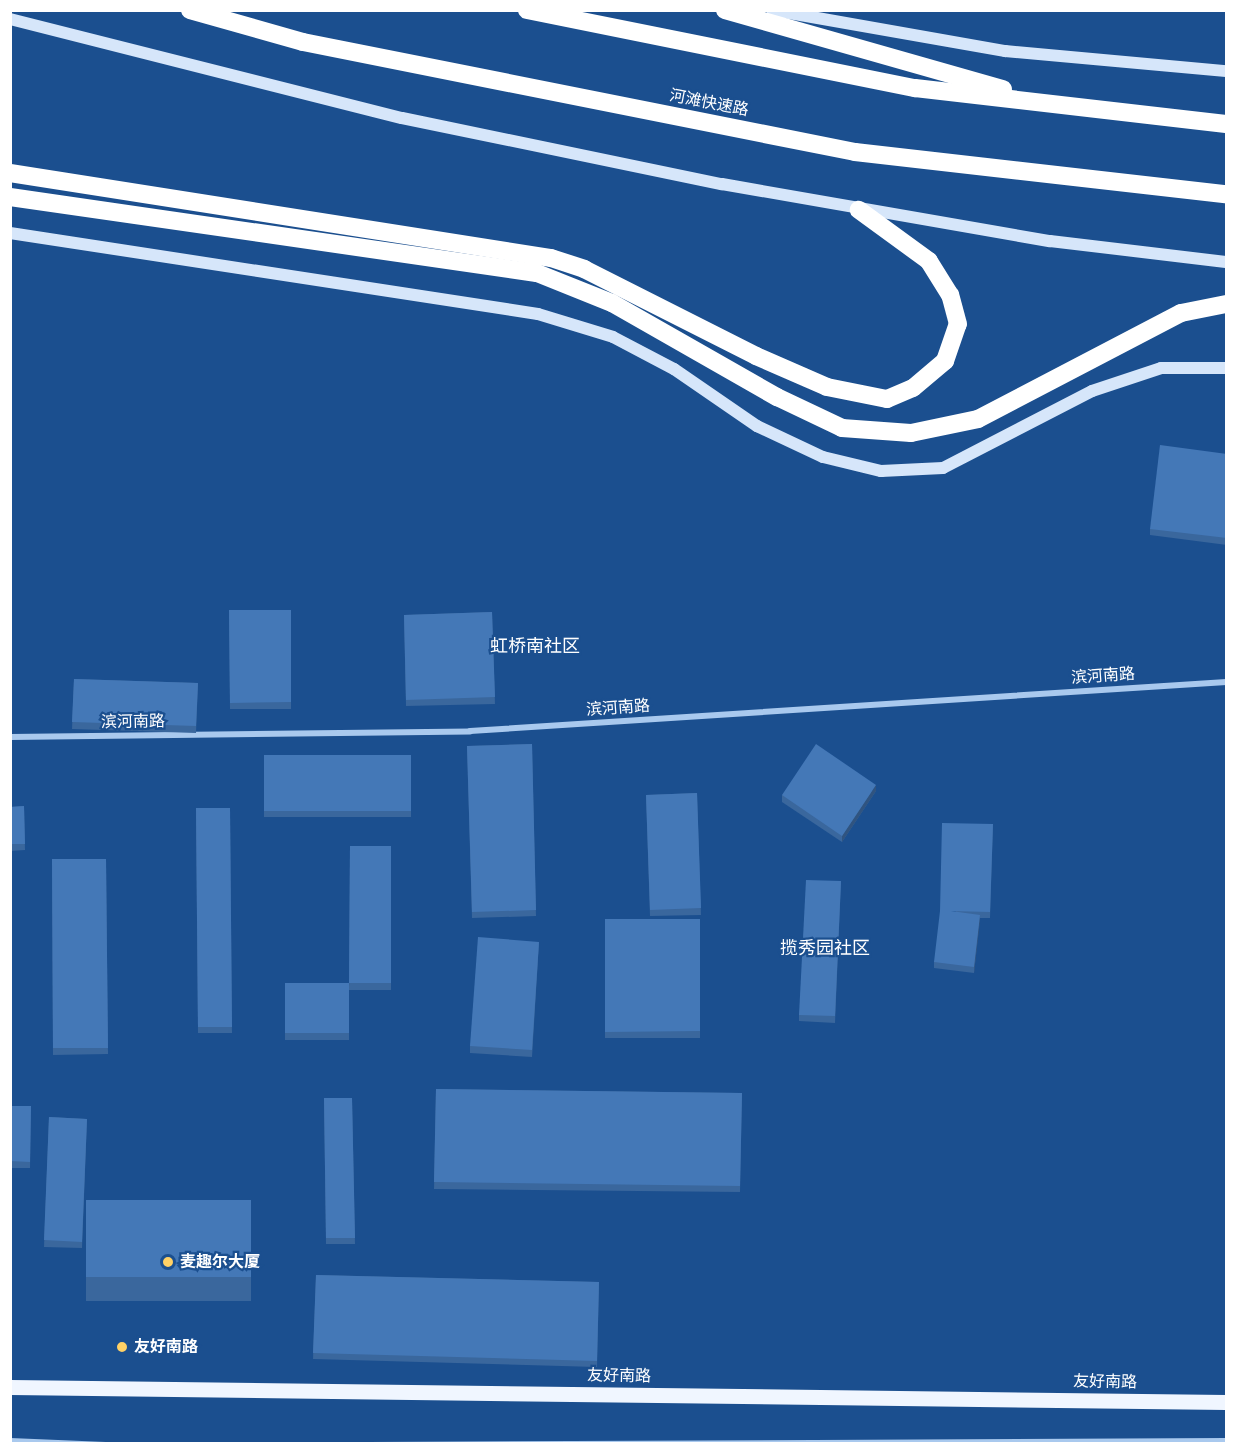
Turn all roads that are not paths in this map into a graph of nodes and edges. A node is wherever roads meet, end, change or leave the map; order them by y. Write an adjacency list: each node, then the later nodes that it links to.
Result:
1 (190, 10): 10 (highway, 河滩快速路)
2 (527, 10): 7 (highway)
3 (725, 10): 7 (highway)
4 (772, 10): 6 (street)
5 (10, 19): 12 (street)
6 (1227, 71)
7 (1054, 104): 8 (highway)
8 (1227, 124)
9 (10, 173): 15 (highway)
10 (1227, 194)
11 (10, 196): 15 (highway)
12 (859, 210): 14 (street); 15 (highway)
13 (10, 233): 17 (street)
14 (1227, 262)
15 (618, 296): 16 (highway)
16 (1227, 304)
17 (1227, 368)
18 (1227, 682): 19 (street, 滨河南路)
19 (10, 737)
20 (10, 1387): 21 (main road, 友好南路)
21 (1227, 1402)
22 (10, 1440): 24 (lane)
23 (1227, 1440): 25 (lane)
24 (105, 1443)
25 (369, 1443)

